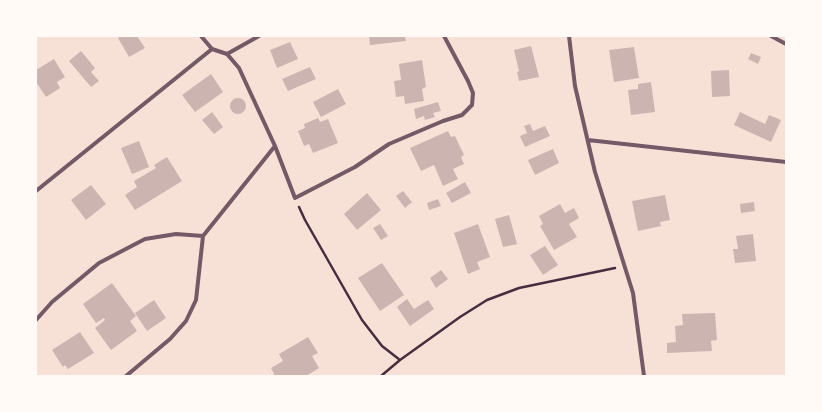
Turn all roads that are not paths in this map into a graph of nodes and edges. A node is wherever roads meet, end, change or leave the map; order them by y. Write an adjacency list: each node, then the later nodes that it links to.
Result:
1 (202, 36): 7 (street)
2 (259, 36): 8 (street)
3 (444, 36): 10 (street)
4 (569, 36): 9 (street)
5 (771, 36): 6 (street)
6 (786, 44)
7 (212, 49): 8 (street); 12 (street)
8 (227, 54): 10 (street)
9 (588, 140): 11 (street); 16 (street)
10 (275, 146): 13 (street)
11 (786, 162)
12 (36, 191)
13 (203, 236): 14 (street); 15 (street)
14 (36, 320)
15 (126, 376)
16 (644, 376)

